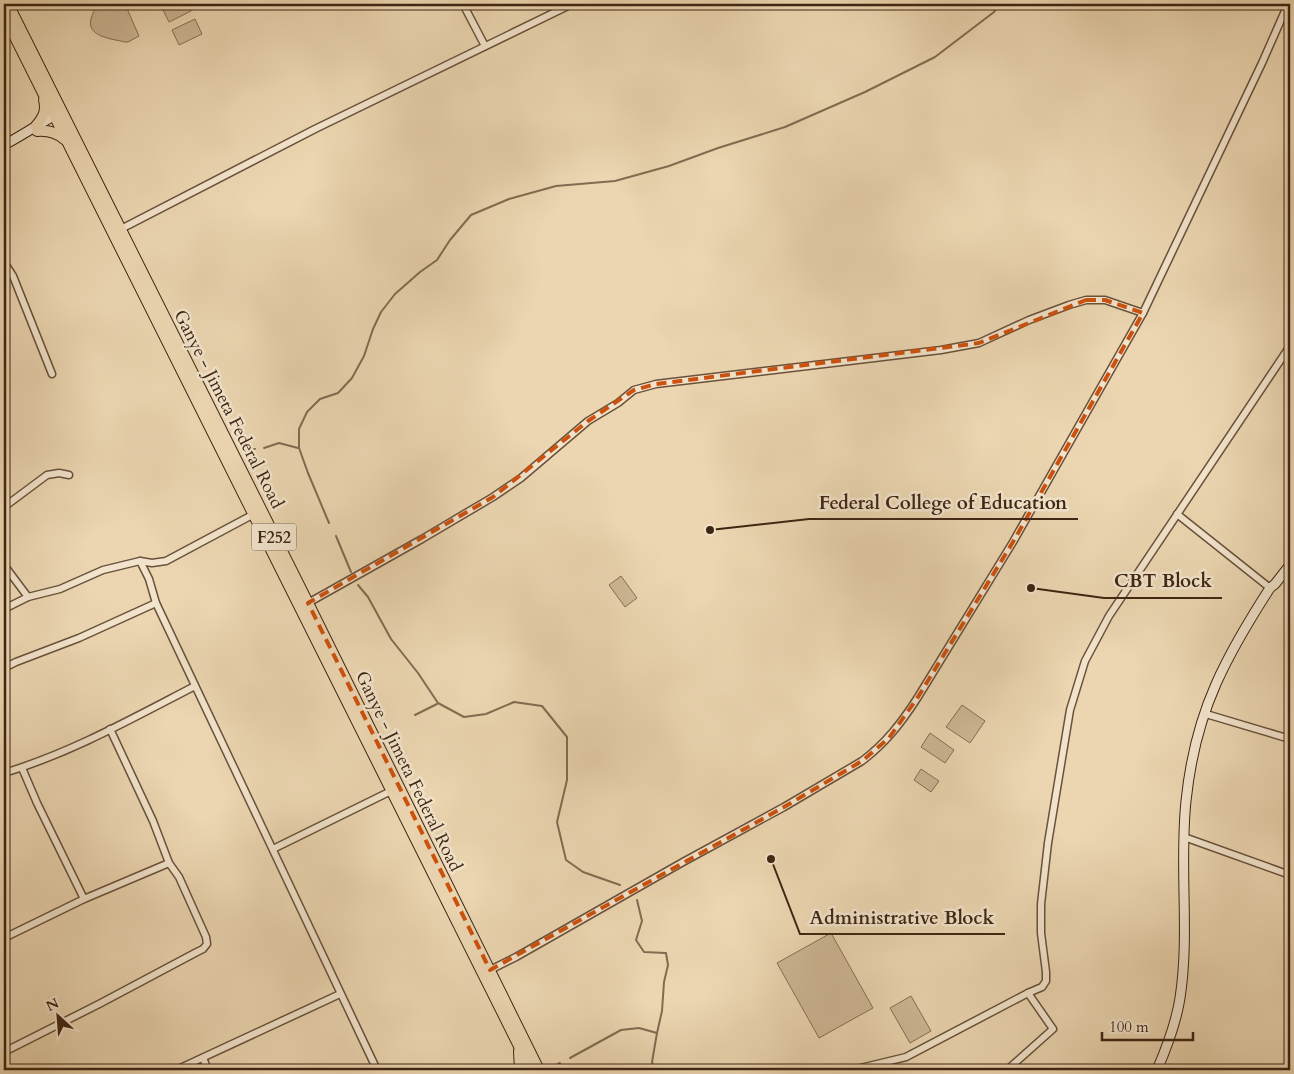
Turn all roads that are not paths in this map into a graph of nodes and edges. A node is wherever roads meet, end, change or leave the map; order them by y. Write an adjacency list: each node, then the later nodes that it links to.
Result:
1 (8, 4): 8 (main road, Ganye - Jimeta Federal Road / F252)
2 (463, 4): 6 (street)
3 (572, 4): 6 (street)
4 (1288, 4): 15 (street)
5 (4, 15): 7 (main road, Ganye - Jimeta Federal Road / F252)
6 (485, 46): 12 (street)
7 (41, 90): 8 (main road, Ganye - Jimeta Federal Road / F252); 9 (main road)
8 (59, 116): 9 (main road); 10 (main road, Ganye - Jimeta Federal Road / F252); 12 (main road, Ganye - Jimeta Federal Road / F252)
9 (33, 130): 10 (main road); 11 (main road)
10 (66, 140): 14 (main road, Ganye - Jimeta Federal Road / F252)
11 (4, 145)
12 (121, 229): 14 (main road, Ganye - Jimeta Federal Road / F252)
13 (4, 262): 17 (street)
14 (148, 293): 20 (main road, Ganye - Jimeta Federal Road / F252)
15 (1144, 313): 28 (street); 44 (street)
16 (1290, 346): 21 (street)
17 (52, 374)
18 (69, 475): 19 (street)
19 (4, 508)
20 (257, 512): 22 (street); 28 (main road, Ganye - Jimeta Federal Road / F252); 37 (main road, Ganye - Jimeta Federal Road / F252)
21 (1177, 514): 25 (street); 45 (street)
22 (140, 561): 26 (street); 27 (street)
23 (4, 565): 26 (street)
24 (1290, 565): 25 (main road)
25 (1270, 588): 32 (main road)
26 (28, 597): 29 (street)
27 (156, 603): 30 (street); 31 (street)
28 (308, 603): 44 (main road, Ganye - Jimeta Federal Road / F252)
29 (4, 609)
30 (4, 668)
31 (195, 686): 33 (street); 39 (street)
32 (1206, 714): 34 (street); 38 (main road)
33 (110, 729): 35 (street); 40 (street)
34 (1290, 740)
35 (22, 768): 36 (street); 42 (street)
36 (4, 773)
37 (391, 791): 39 (street); 44 (main road, Ganye - Jimeta Federal Road / F252)
38 (1184, 837): 41 (street); 58 (main road)
39 (274, 849): 46 (street)
40 (169, 863): 42 (street); 48 (street)
41 (1290, 875)
42 (84, 899): 43 (street)
43 (4, 938)
44 (486, 972): 47 (main road, Ganye - Jimeta Federal Road / F252); 55 (main road, Ganye - Jimeta Federal Road / F252)
45 (1028, 993): 56 (street); 57 (street)
46 (340, 994): 49 (street); 52 (street)
47 (519, 1047): 53 (main road); 54 (main road, Ganye - Jimeta Federal Road / F252)
48 (4, 1052)
49 (203, 1058): 50 (street); 51 (street)
50 (176, 1070)
51 (208, 1070)
52 (377, 1070)
53 (520, 1070)
54 (531, 1070)
55 (539, 1070)
56 (852, 1070)
57 (1007, 1070)
58 (1157, 1070)

